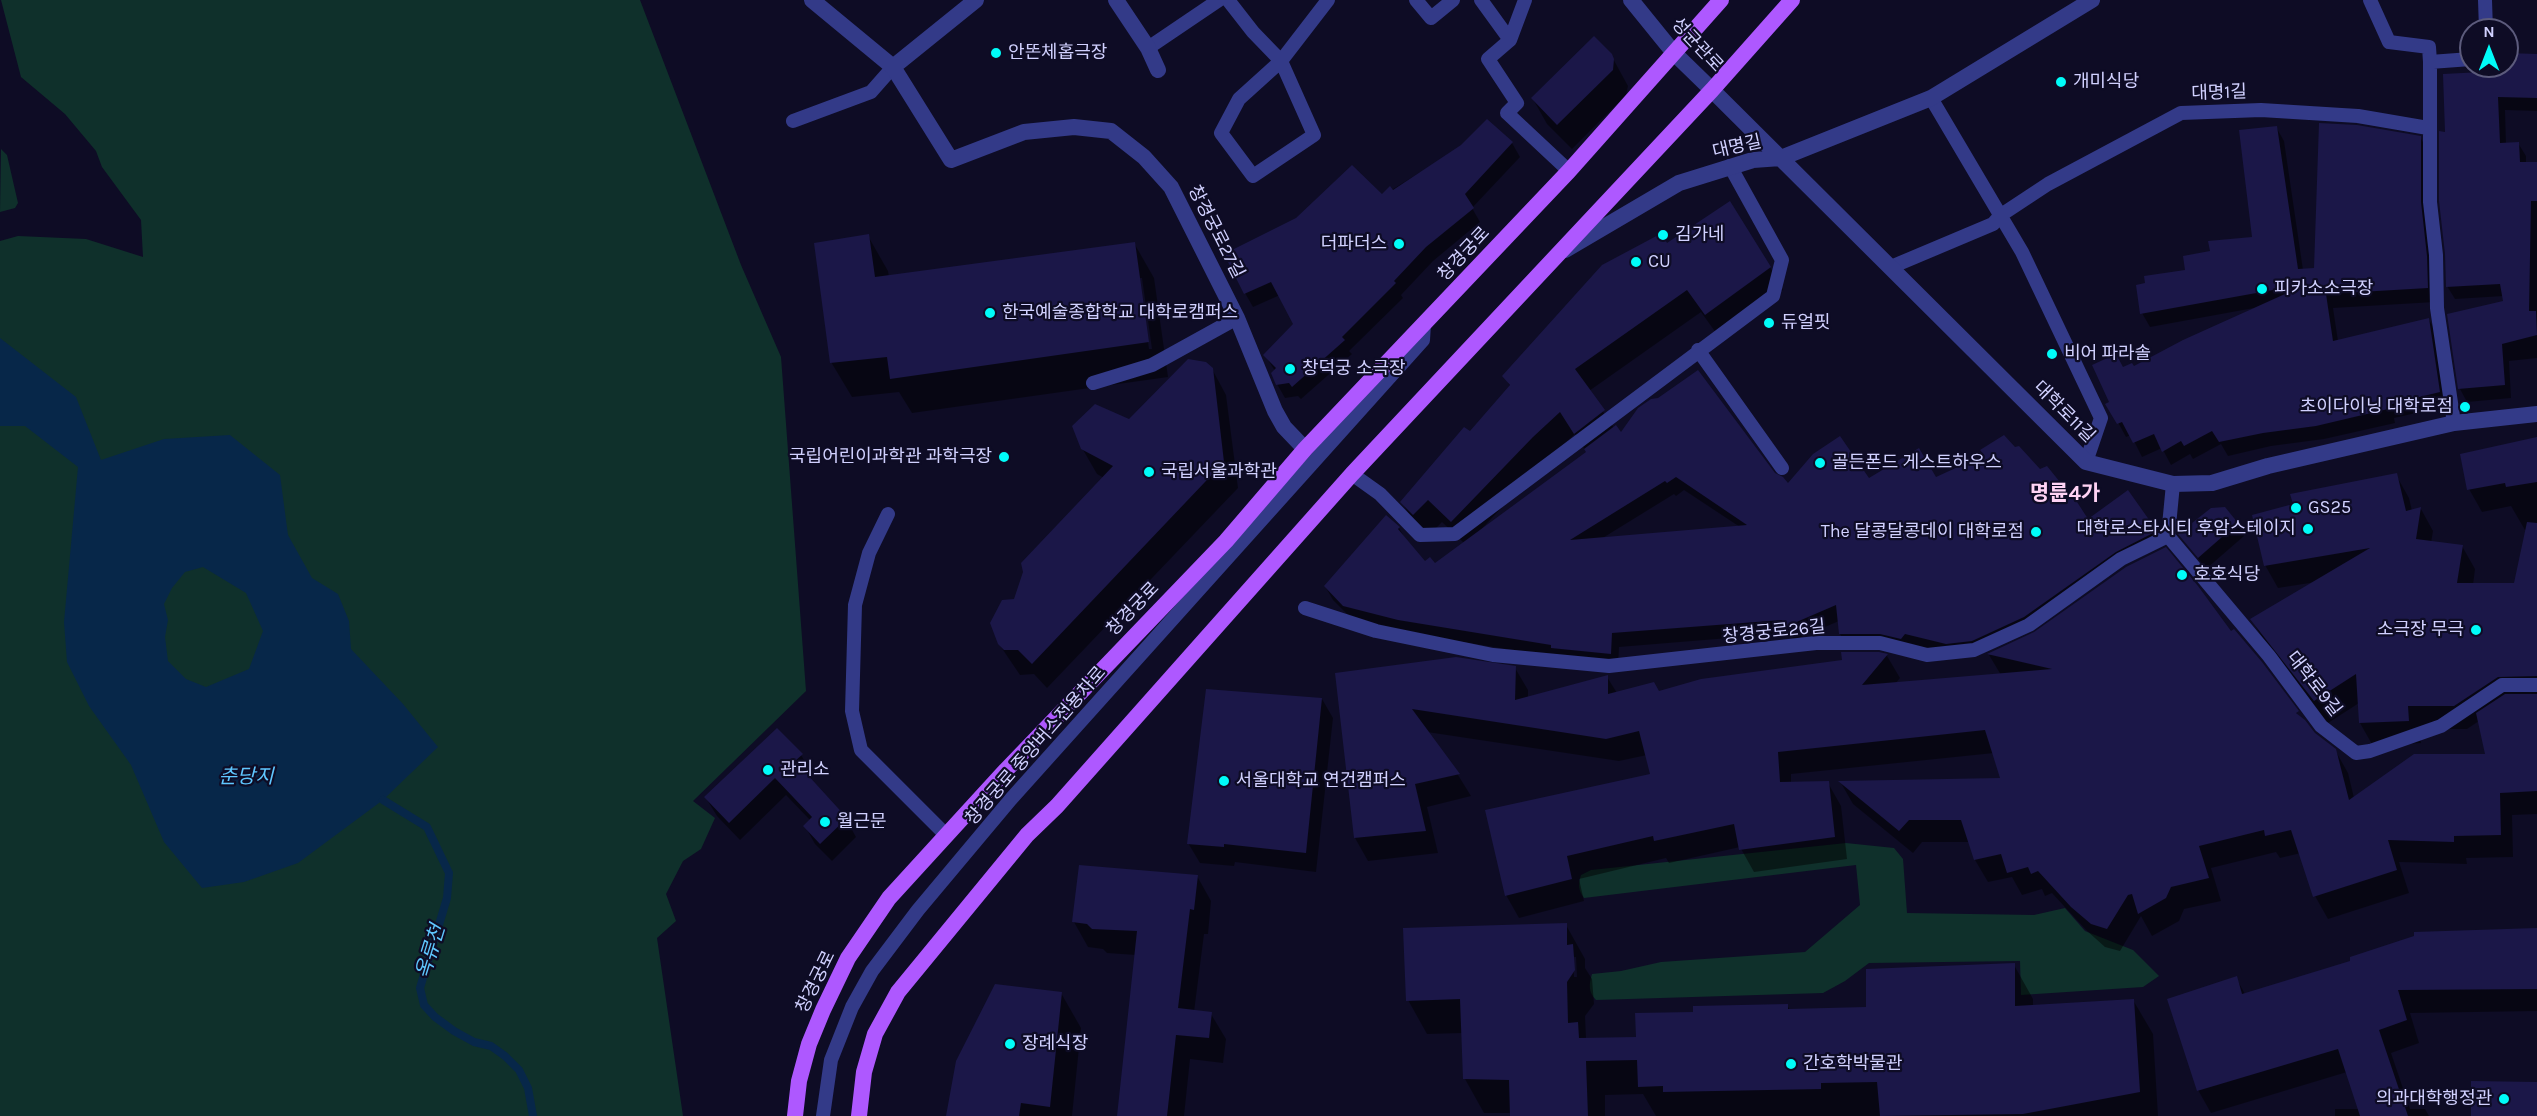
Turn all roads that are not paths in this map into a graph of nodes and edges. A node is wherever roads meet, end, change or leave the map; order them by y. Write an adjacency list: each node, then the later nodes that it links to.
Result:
1 (812, 0): 24 (street, 창경궁로27길)
2 (976, 0): 24 (street)
3 (1116, 0): 19 (street)
4 (1219, 0): 19 (lane)
5 (1228, 0): 22 (lane)
6 (1328, 0): 22 (lane)
7 (1416, 0): 8 (lane)
8 (1453, 0)
9 (1481, 0): 18 (lane)
10 (1525, 0): 18 (lane)
11 (1631, 0): 20 (street, 성균관로)
12 (1721, 0): 20 (main road, 창경궁로)
13 (1792, 0): 26 (main road)
14 (2092, 0): 27 (street, 대명길)
15 (2370, 0): 23 (lane)
16 (2485, 0): 17 (lane)
17 (2486, 18)
18 (1510, 40): 32 (lane)
19 (1148, 48): 25 (street)
20 (1674, 53): 26 (street, 성균관로); 32 (main road, 창경궁로)
21 (2459, 60): 23 (lane)
22 (1281, 61): 22 (lane)
23 (2430, 62): 29 (lane)
24 (893, 68): 28 (lane); 36 (street, 창경궁로27길)
25 (1158, 70)
26 (1712, 90): 30 (street, 대학로11길); 34 (main road)
27 (1931, 98): 30 (street, 대명길); 33 (lane)
28 (793, 121)
29 (2428, 128): 33 (lane, 대명1길); 41 (lane)
30 (1781, 158): 31 (street, 대명길); 35 (street, 대학로11길)
31 (1730, 166): 34 (street, 대명길); 38 (lane)
32 (1569, 171): 37 (main road, 창경궁로)
33 (2001, 215): 35 (lane, 대명1길); 43 (lane)
34 (1561, 252): 45 (main road)
35 (1891, 267): 43 (street, 대학로11길)
36 (1237, 318): 39 (lane); 42 (street, 창경궁로27길)
37 (1424, 324): 42 (main road, 창경궁로); 53 (lane, 창경궁로 중앙버스전용차로)
38 (1698, 350): 44 (lane); 45 (lane)
39 (1093, 383)
40 (2537, 414): 41 (street, 대학로11길)
41 (2454, 423): 46 (street, 대학로11길)
42 (1305, 449): 51 (main road, 창경궁로)
43 (2086, 462): 46 (street, 대학로11길)
44 (1782, 468)
45 (1352, 474): 54 (main road)
46 (2173, 484): 48 (lane)
47 (888, 514): 51 (lane)
48 (2168, 536): 49 (lane, 창경궁로26길); 50 (lane, 대학로9길)
49 (1305, 608)
50 (2537, 685)
51 (946, 835): 52 (main road, 창경궁로)
52 (795, 1116)
53 (823, 1116)
54 (859, 1116)

